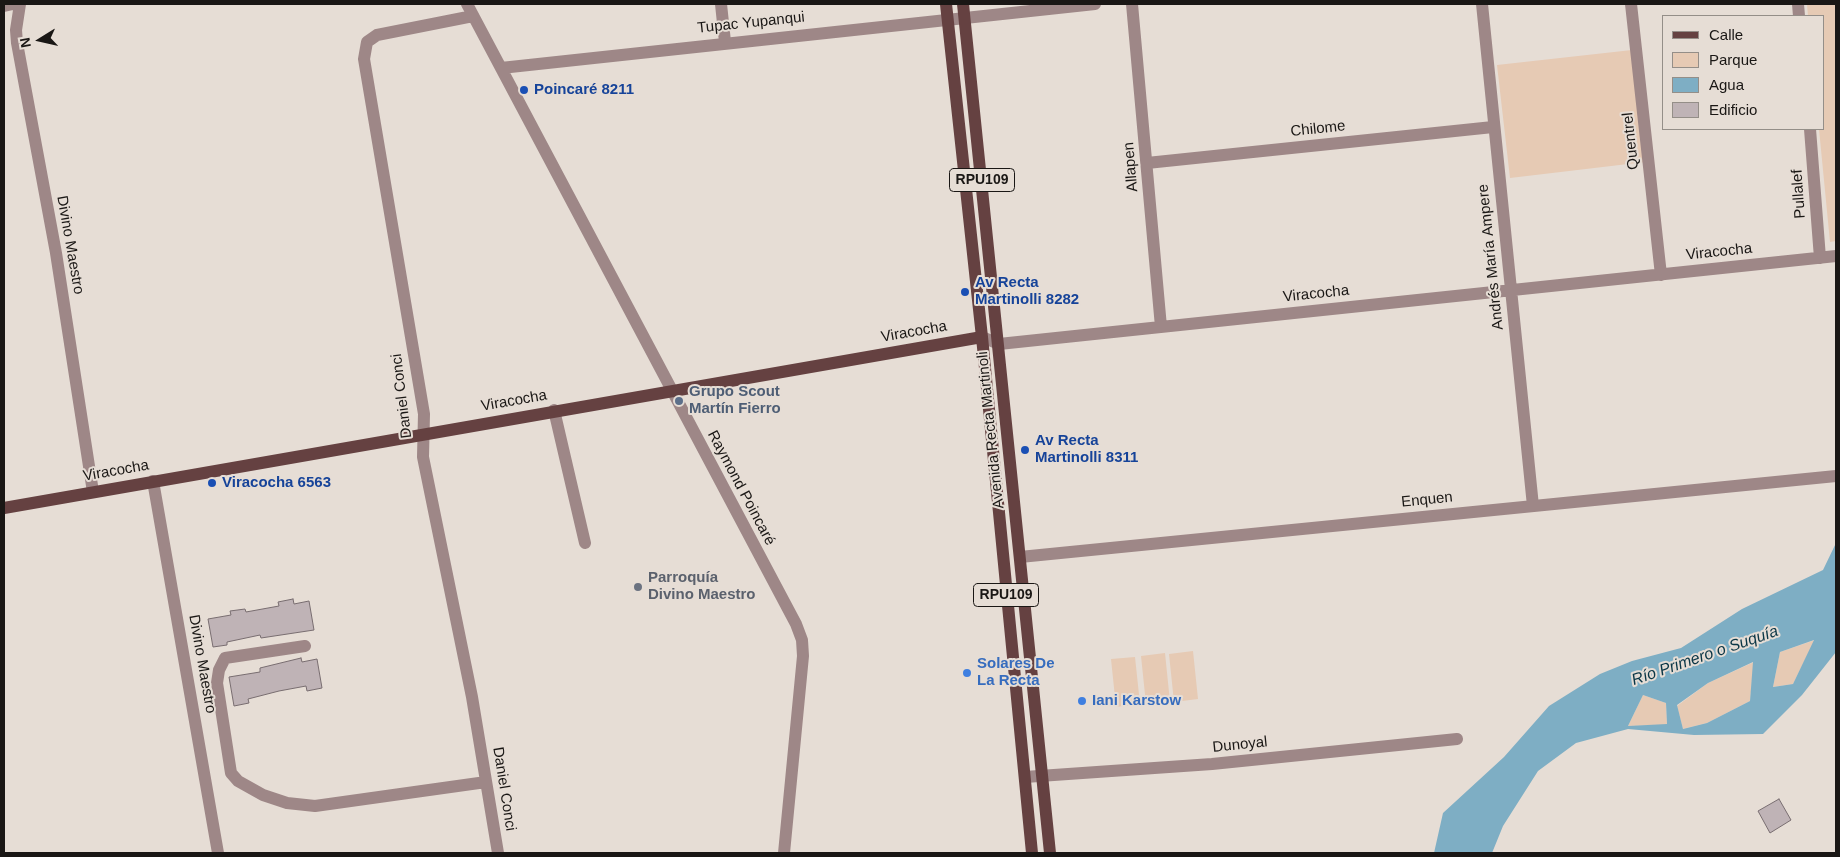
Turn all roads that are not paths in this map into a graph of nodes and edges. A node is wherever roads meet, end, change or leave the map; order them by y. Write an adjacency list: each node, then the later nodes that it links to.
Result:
1 (13, 4): 11 (street)
2 (20, 4): 32 (street, Divino Maestro)
3 (467, 4): 12 (street, Raymond Poincaré)
4 (721, 4): 15 (street)
5 (946, 4): 14 (main road, Avenida Recta Martinoli / RPU109)
6 (963, 4): 13 (main road, Avenida Recta Martinoli / RPU109)
7 (1095, 4): 13 (street, Tupac Yupanqui)
8 (1132, 4): 19 (street, Allapen)
9 (1482, 4): 17 (street, Andrés María Ampere)
10 (1631, 4): 22 (street, Quentrel)
11 (4, 6)
12 (473, 16): 16 (street, Raymond Poincaré); 29 (street, Daniel Conci)
13 (964, 17): 14 (street, Tupac Yupanqui); 26 (main road, Avenida Recta Martinoli / RPU109)
14 (948, 19): 15 (street, Tupac Yupanqui); 25 (main road, Avenida Recta Martinoli / RPU109)
15 (725, 42): 16 (street, Tupac Yupanqui)
16 (501, 68): 27 (street, Raymond Poincaré)
17 (1493, 127): 19 (street, Chilome); 23 (street, Andrés María Ampere)
18 (1810, 130): 21 (street, Pullalef)
19 (1147, 163): 24 (street, Allapen)
20 (1836, 256): 21 (street, Viracocha)
21 (1820, 258): 22 (street, Viracocha)
22 (1661, 275): 23 (street, Viracocha)
23 (1512, 289): 24 (street, Viracocha); 33 (street, Andrés María Ampere)
24 (1161, 327): 26 (street, Viracocha)
25 (982, 337): 26 (street, Viracocha); 27 (main road, Viracocha); 39 (main road, Avenida Recta Martinoli / RPU109)
26 (999, 344): 36 (main road, Avenida Recta Martinoli / RPU109)
27 (670, 390): 28 (main road, Viracocha); 44 (street, Raymond Poincaré)
28 (554, 410): 29 (main road, Viracocha); 35 (street)
29 (424, 433): 31 (main road, Viracocha); 41 (street, Daniel Conci)
30 (1836, 476): 33 (street, Enquen)
31 (153, 481): 32 (main road, Viracocha); 42 (street, Divino Maestro)
32 (93, 492): 34 (main road, Viracocha)
33 (1533, 506): 36 (street, Enquen)
34 (4, 508)
35 (585, 543)
36 (1020, 557): 40 (main road, Avenida Recta Martinoli / RPU109)
37 (305, 646): 41 (street)
38 (1457, 739): 40 (street, Dunoyal)
39 (1024, 776): 40 (street, Dunoyal); 45 (main road, Avenida Recta Martinoli / RPU109)
40 (1042, 776): 46 (main road, Avenida Recta Martinoli / RPU109)
41 (486, 782): 43 (street, Daniel Conci)
42 (218, 853)
43 (498, 853)
44 (784, 853)
45 (1032, 853)
46 (1050, 853)

